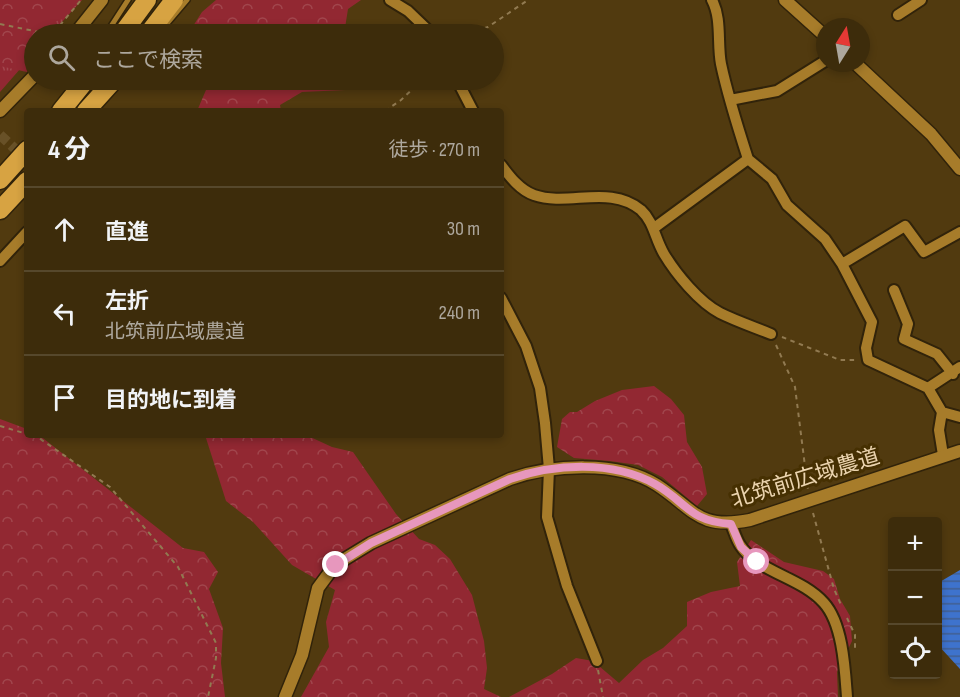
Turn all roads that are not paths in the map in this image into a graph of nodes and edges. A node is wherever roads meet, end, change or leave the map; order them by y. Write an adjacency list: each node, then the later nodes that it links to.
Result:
1 (102, 0): 11 (street)
2 (128, 0): 12 (lane)
3 (147, 0): 13 (highway)
4 (174, 0): 14 (highway)
5 (187, 0): 15 (lane)
6 (390, 0): 16 (street)
7 (712, 0): 25 (street)
8 (785, 0): 17 (street)
9 (921, 0): 10 (street)
10 (898, 15)
11 (83, 24)
12 (112, 24)
13 (129, 24)
14 (156, 24)
15 (167, 24)
16 (422, 24)
17 (816, 28)
18 (816, 67): 25 (street)
19 (865, 72): 34 (street)
20 (24, 86): 30 (street)
21 (74, 90): 26 (lane)
22 (78, 90): 27 (highway)
23 (105, 90): 28 (highway)
24 (462, 90): 29 (street)
25 (730, 99): 32 (street)
26 (63, 108)
27 (63, 108)
28 (89, 108)
29 (471, 108)
30 (0, 111)
31 (24, 153): 35 (highway)
32 (748, 159): 38 (street); 42 (street)
33 (504, 169): 38 (street)
34 (960, 169)
35 (0, 180)
36 (24, 184): 37 (highway)
37 (0, 210)
38 (654, 228): 45 (street)
39 (960, 232): 42 (street)
40 (24, 235): 41 (street)
41 (0, 261)
42 (842, 264): 47 (street)
43 (894, 290): 46 (street)
44 (504, 304): 52 (street)
45 (771, 334)
46 (956, 370): 47 (street)
47 (928, 388): 48 (street)
48 (942, 412): 49 (street); 51 (street)
49 (960, 417)
50 (960, 451): 51 (street, 北筑前広域農道)
51 (943, 455): 53 (street, 北筑前広域農道)
52 (549, 469): 53 (street, 北筑前広域農道); 54 (street); 55 (street, 北筑前広域農道)
53 (731, 524): 56 (street)
54 (597, 661)
55 (285, 697)
56 (847, 697)

